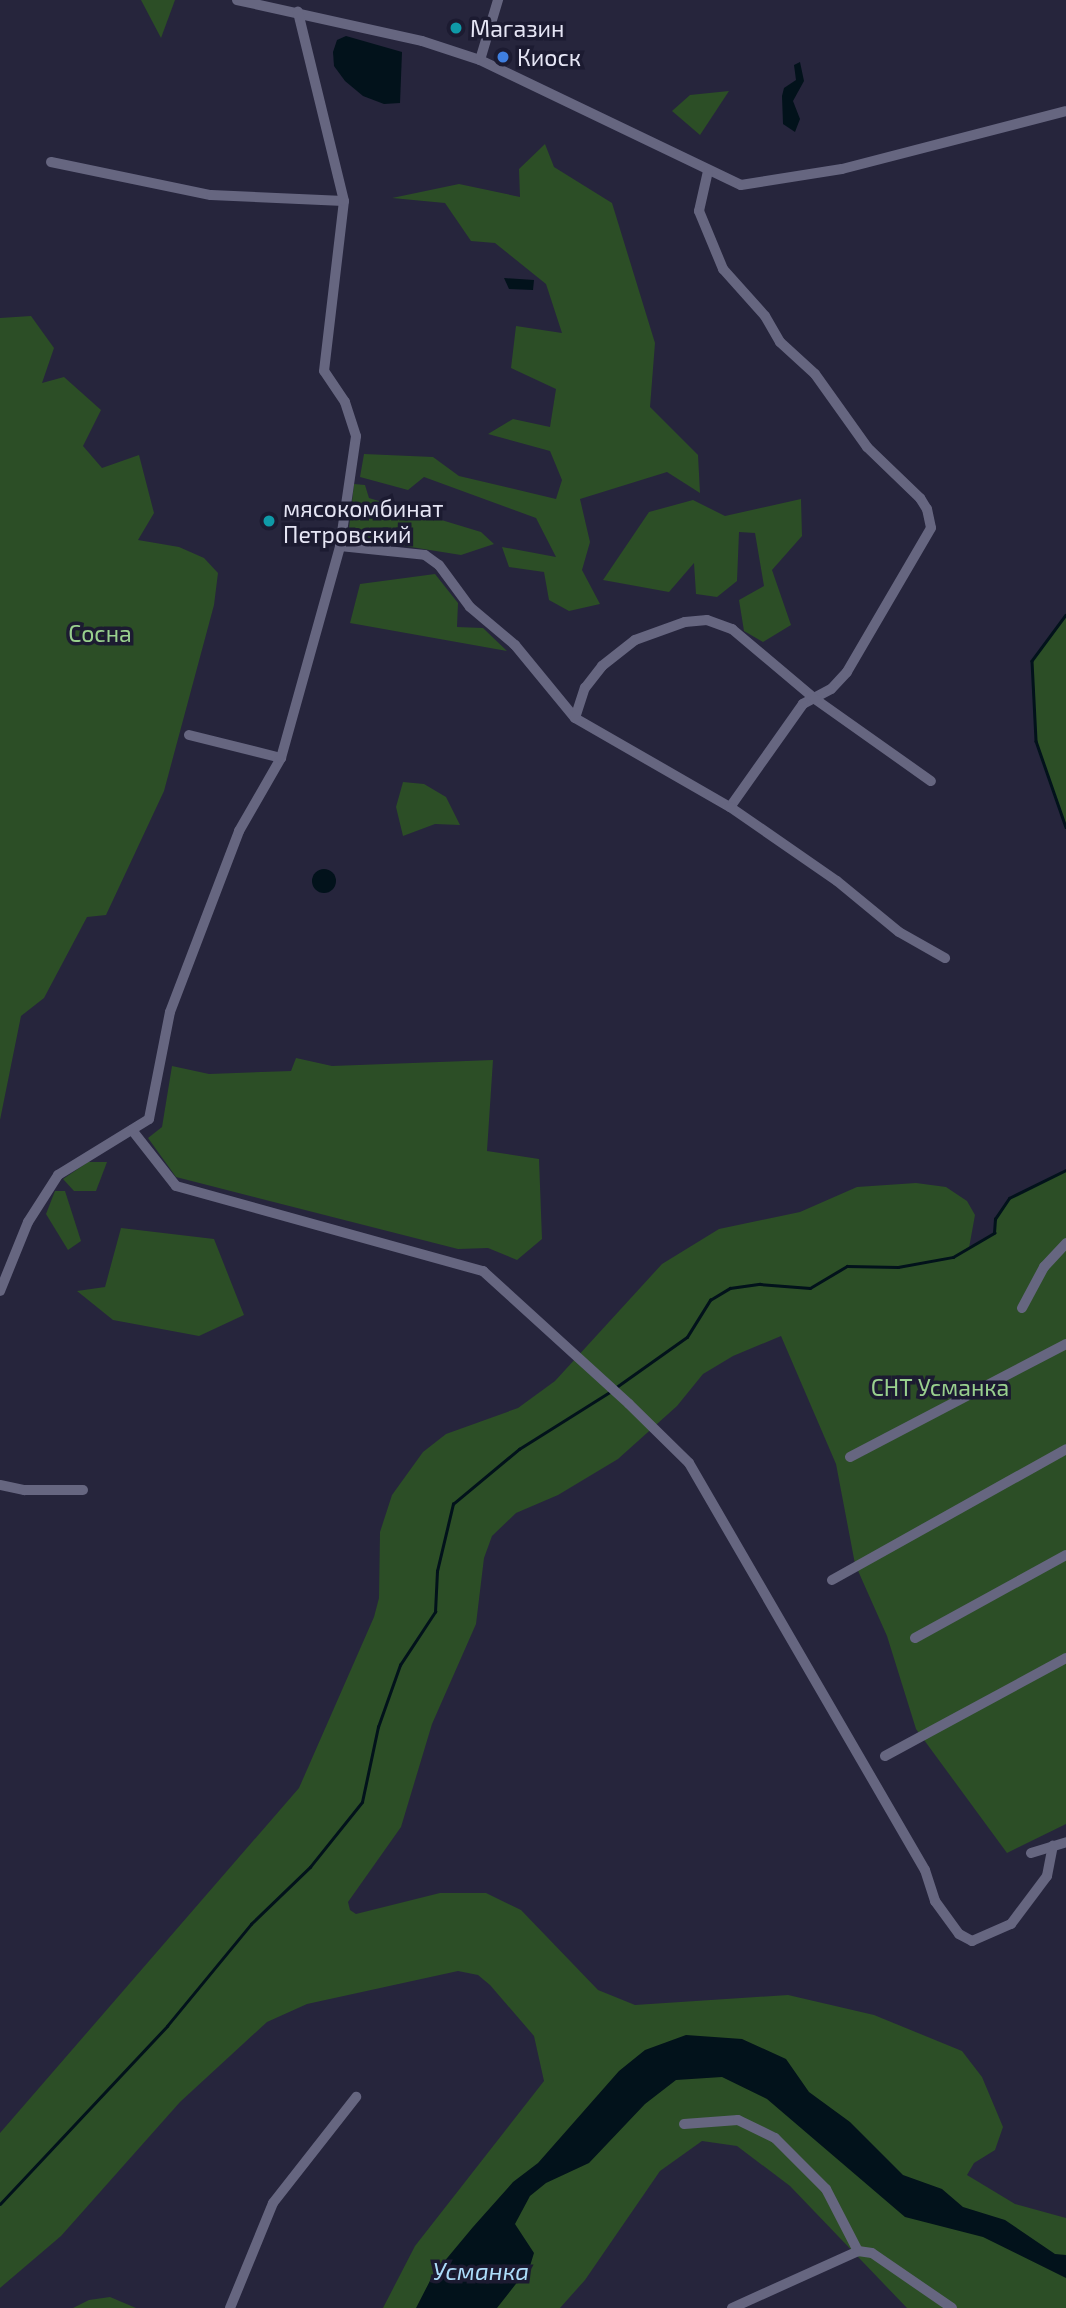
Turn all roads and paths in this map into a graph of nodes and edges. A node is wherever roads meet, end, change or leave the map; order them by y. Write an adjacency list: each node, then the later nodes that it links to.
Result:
1 (237, 0): 3 (street)
2 (498, 0): 4 (street)
3 (298, 12): 4 (street); 8 (street)
4 (480, 60): 7 (street)
5 (1066, 111): 7 (street)
6 (51, 162): 8 (street)
7 (708, 171): 10 (street)
8 (344, 201): 9 (street)
9 (340, 546): 11 (street); 13 (street)
10 (815, 699): 11 (street); 14 (street); 15 (street)
11 (575, 719): 15 (street)
12 (190, 735): 13 (street)
13 (281, 758): 17 (street)
14 (931, 781)
15 (730, 807): 16 (street)
16 (945, 958)
17 (132, 1129): 19 (street); 32 (street)
18 (1066, 1243): 20 (street)
19 (0, 1291)
20 (1022, 1308)
21 (1066, 1343): 23 (street)
22 (1066, 1450): 27 (street)
23 (850, 1458)
24 (0, 1485): 25 (street)
25 (83, 1490)
26 (1066, 1555): 28 (street)
27 (832, 1580)
28 (915, 1638)
29 (1066, 1658): 30 (street)
30 (885, 1756)
31 (1066, 1842): 32 (street)
32 (1053, 1846): 33 (street)
33 (1031, 1853)
34 (356, 2097): 37 (street)
35 (684, 2124): 36 (street)
36 (858, 2251): 38 (street); 39 (street)
37 (230, 2308)
38 (732, 2308)
39 (952, 2308)

